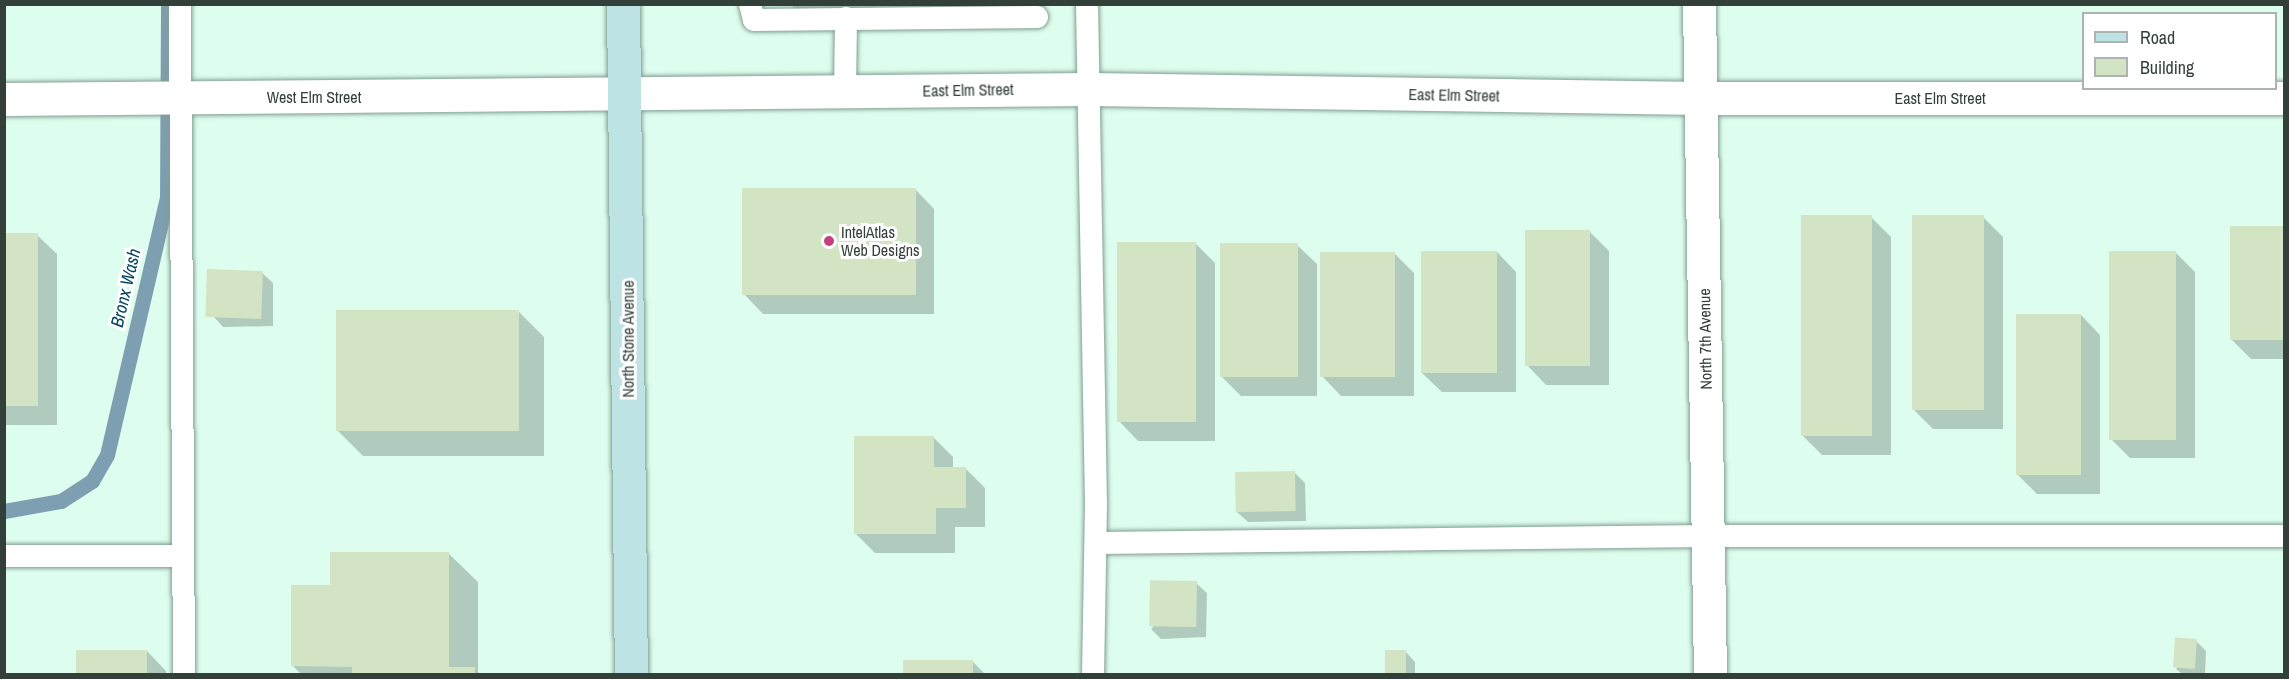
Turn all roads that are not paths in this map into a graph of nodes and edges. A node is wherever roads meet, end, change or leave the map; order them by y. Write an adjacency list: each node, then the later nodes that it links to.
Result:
1 (180, 4): 11 (lane)
2 (623, 4): 10 (main road, North Stone Avenue)
3 (750, 4): 7 (lane)
4 (1087, 4): 8 (lane)
5 (1699, 4): 14 (street, North 7th Avenue)
6 (1037, 17): 7 (lane)
7 (846, 18): 9 (lane)
8 (1089, 89): 9 (street, East Elm Street); 14 (street, East Elm Street); 17 (lane)
9 (845, 92): 10 (street, East Elm Street)
10 (624, 95): 11 (street, West Elm Street); 21 (main road, North Stone Avenue)
11 (180, 98): 13 (street, West Elm Street); 19 (lane)
12 (2284, 98): 14 (street, East Elm Street)
13 (4, 99)
14 (1700, 99): 15 (street, North 7th Avenue)
15 (1709, 536): 16 (lane); 17 (lane); 23 (street, North 7th Avenue)
16 (2284, 536)
17 (1096, 543): 22 (lane)
18 (4, 556): 19 (lane)
19 (183, 556): 20 (lane)
20 (184, 675)
21 (631, 675)
22 (1093, 675)
23 (1710, 675)

